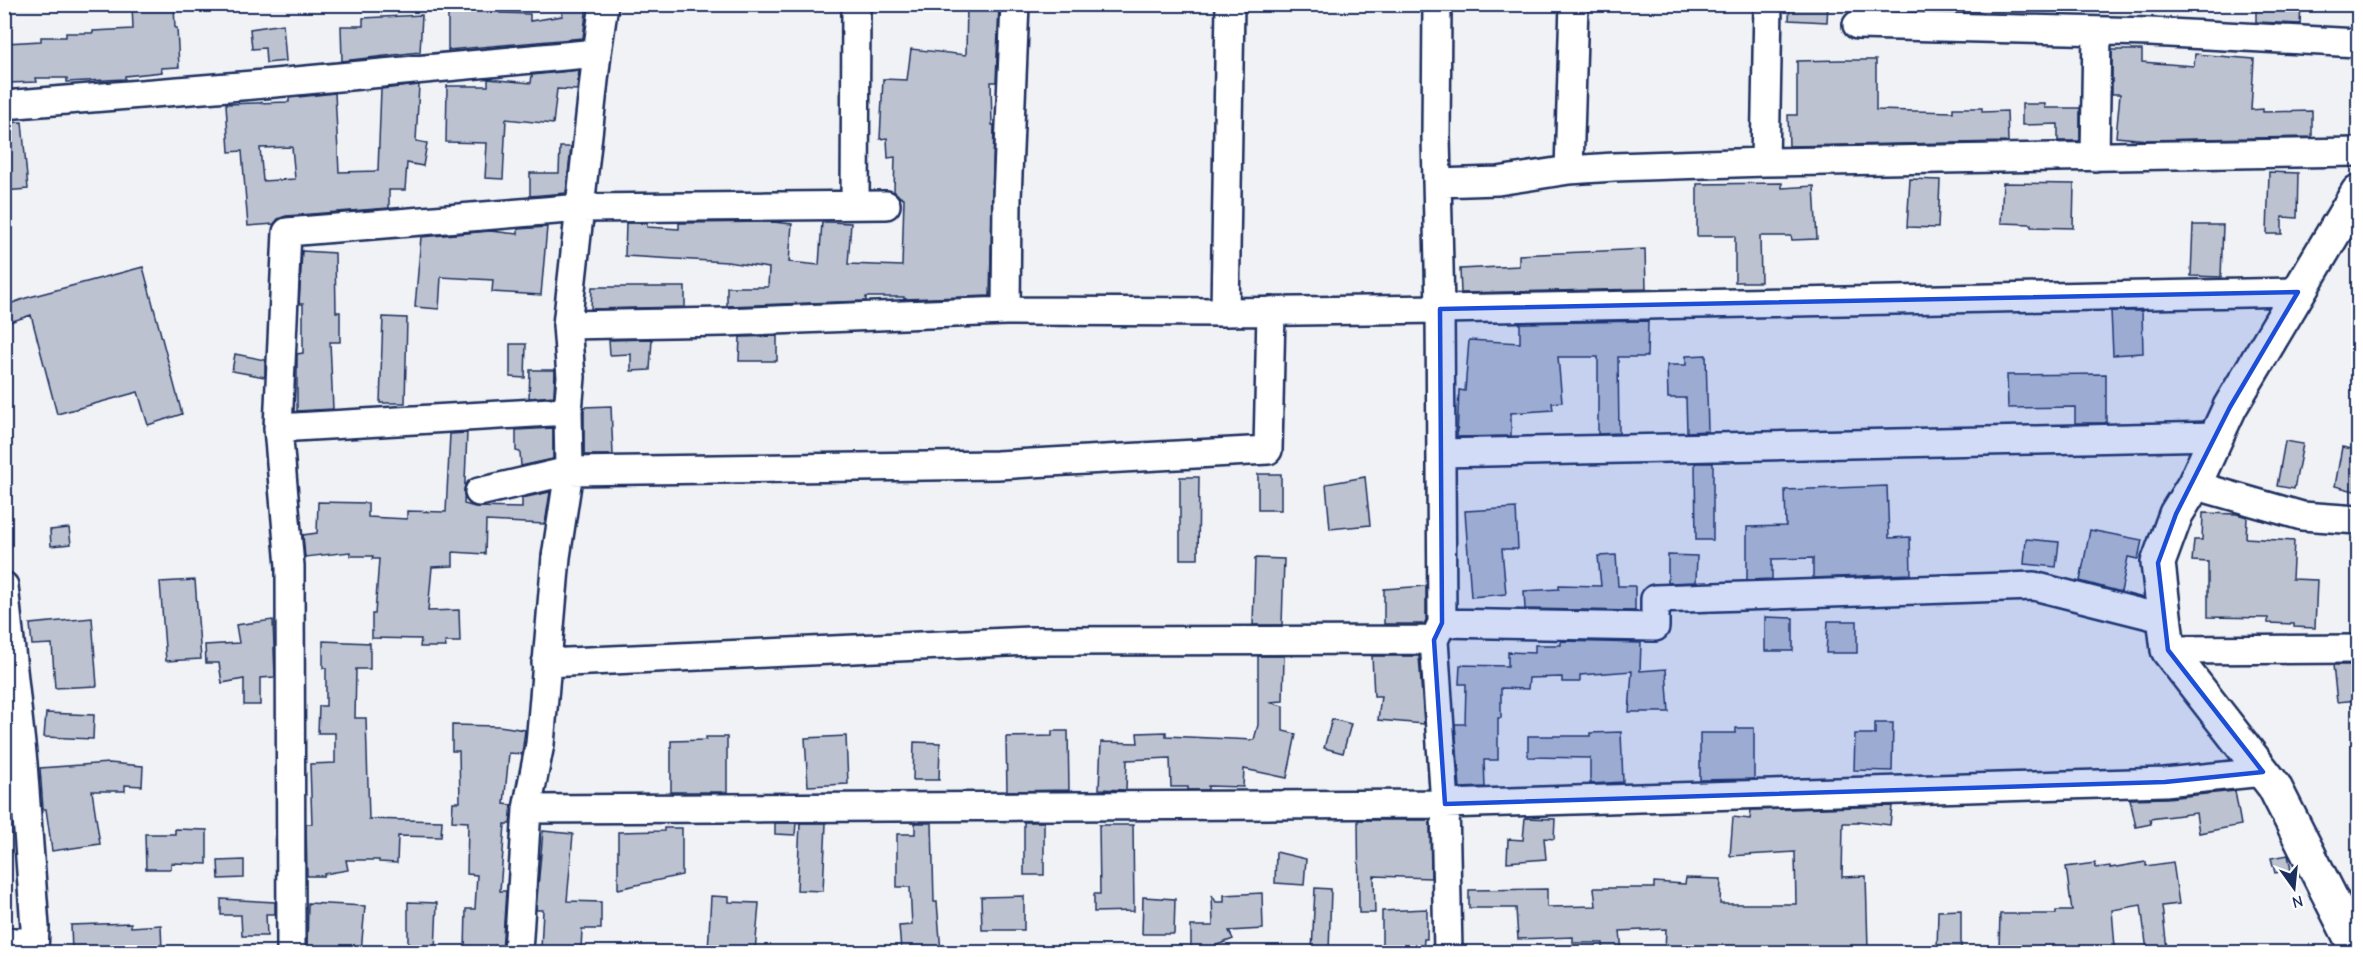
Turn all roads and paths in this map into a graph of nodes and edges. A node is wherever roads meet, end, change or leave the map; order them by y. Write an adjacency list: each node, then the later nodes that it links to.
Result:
1 (604, 4): 11 (street)
2 (856, 4): 19 (street)
3 (1015, 4): 24 (street)
4 (1230, 4): 26 (street)
5 (1437, 4): 17 (street)
6 (1574, 4): 16 (street)
7 (1768, 4): 15 (street)
8 (1857, 26): 9 (street)
9 (2097, 31): 10 (street); 14 (street)
10 (2358, 43)
11 (597, 53): 12 (street); 21 (street)
12 (4, 105)
13 (2358, 152): 14 (street)
14 (2095, 157): 15 (street)
15 (1765, 162): 16 (street)
16 (1569, 170): 17 (street)
17 (1437, 183): 23 (street)
18 (2358, 192): 22 (main road)
19 (855, 205): 20 (street); 21 (street)
20 (886, 205)
21 (581, 208): 27 (street); 29 (street)
22 (2298, 292): 23 (street); 30 (main road)
23 (1440, 309): 25 (street); 31 (street)
24 (1006, 311): 26 (street); 27 (street)
25 (1271, 311): 26 (street); 32 (street)
26 (1225, 312)
27 (567, 325): 28 (street)
28 (568, 411): 29 (street); 32 (street)
29 (278, 428): 47 (street)
30 (2217, 436): 31 (street); 33 (main road)
31 (1441, 453): 37 (street)
32 (569, 471): 34 (street); 40 (street)
33 (2194, 485): 35 (street); 38 (main road)
34 (479, 492)
35 (2358, 520)
36 (4, 586): 41 (street)
37 (1438, 631): 38 (street); 40 (street); 43 (street)
38 (2167, 634): 39 (street); 42 (main road)
39 (2358, 649)
40 (546, 663): 44 (street)
41 (14, 764): 46 (street)
42 (2263, 772): 43 (street); 50 (main road)
43 (1445, 804): 44 (street); 49 (street)
44 (527, 809): 48 (street)
45 (4, 942): 46 (street)
46 (34, 947)
47 (291, 952)
48 (518, 952)
49 (1448, 952)
50 (2358, 952)

